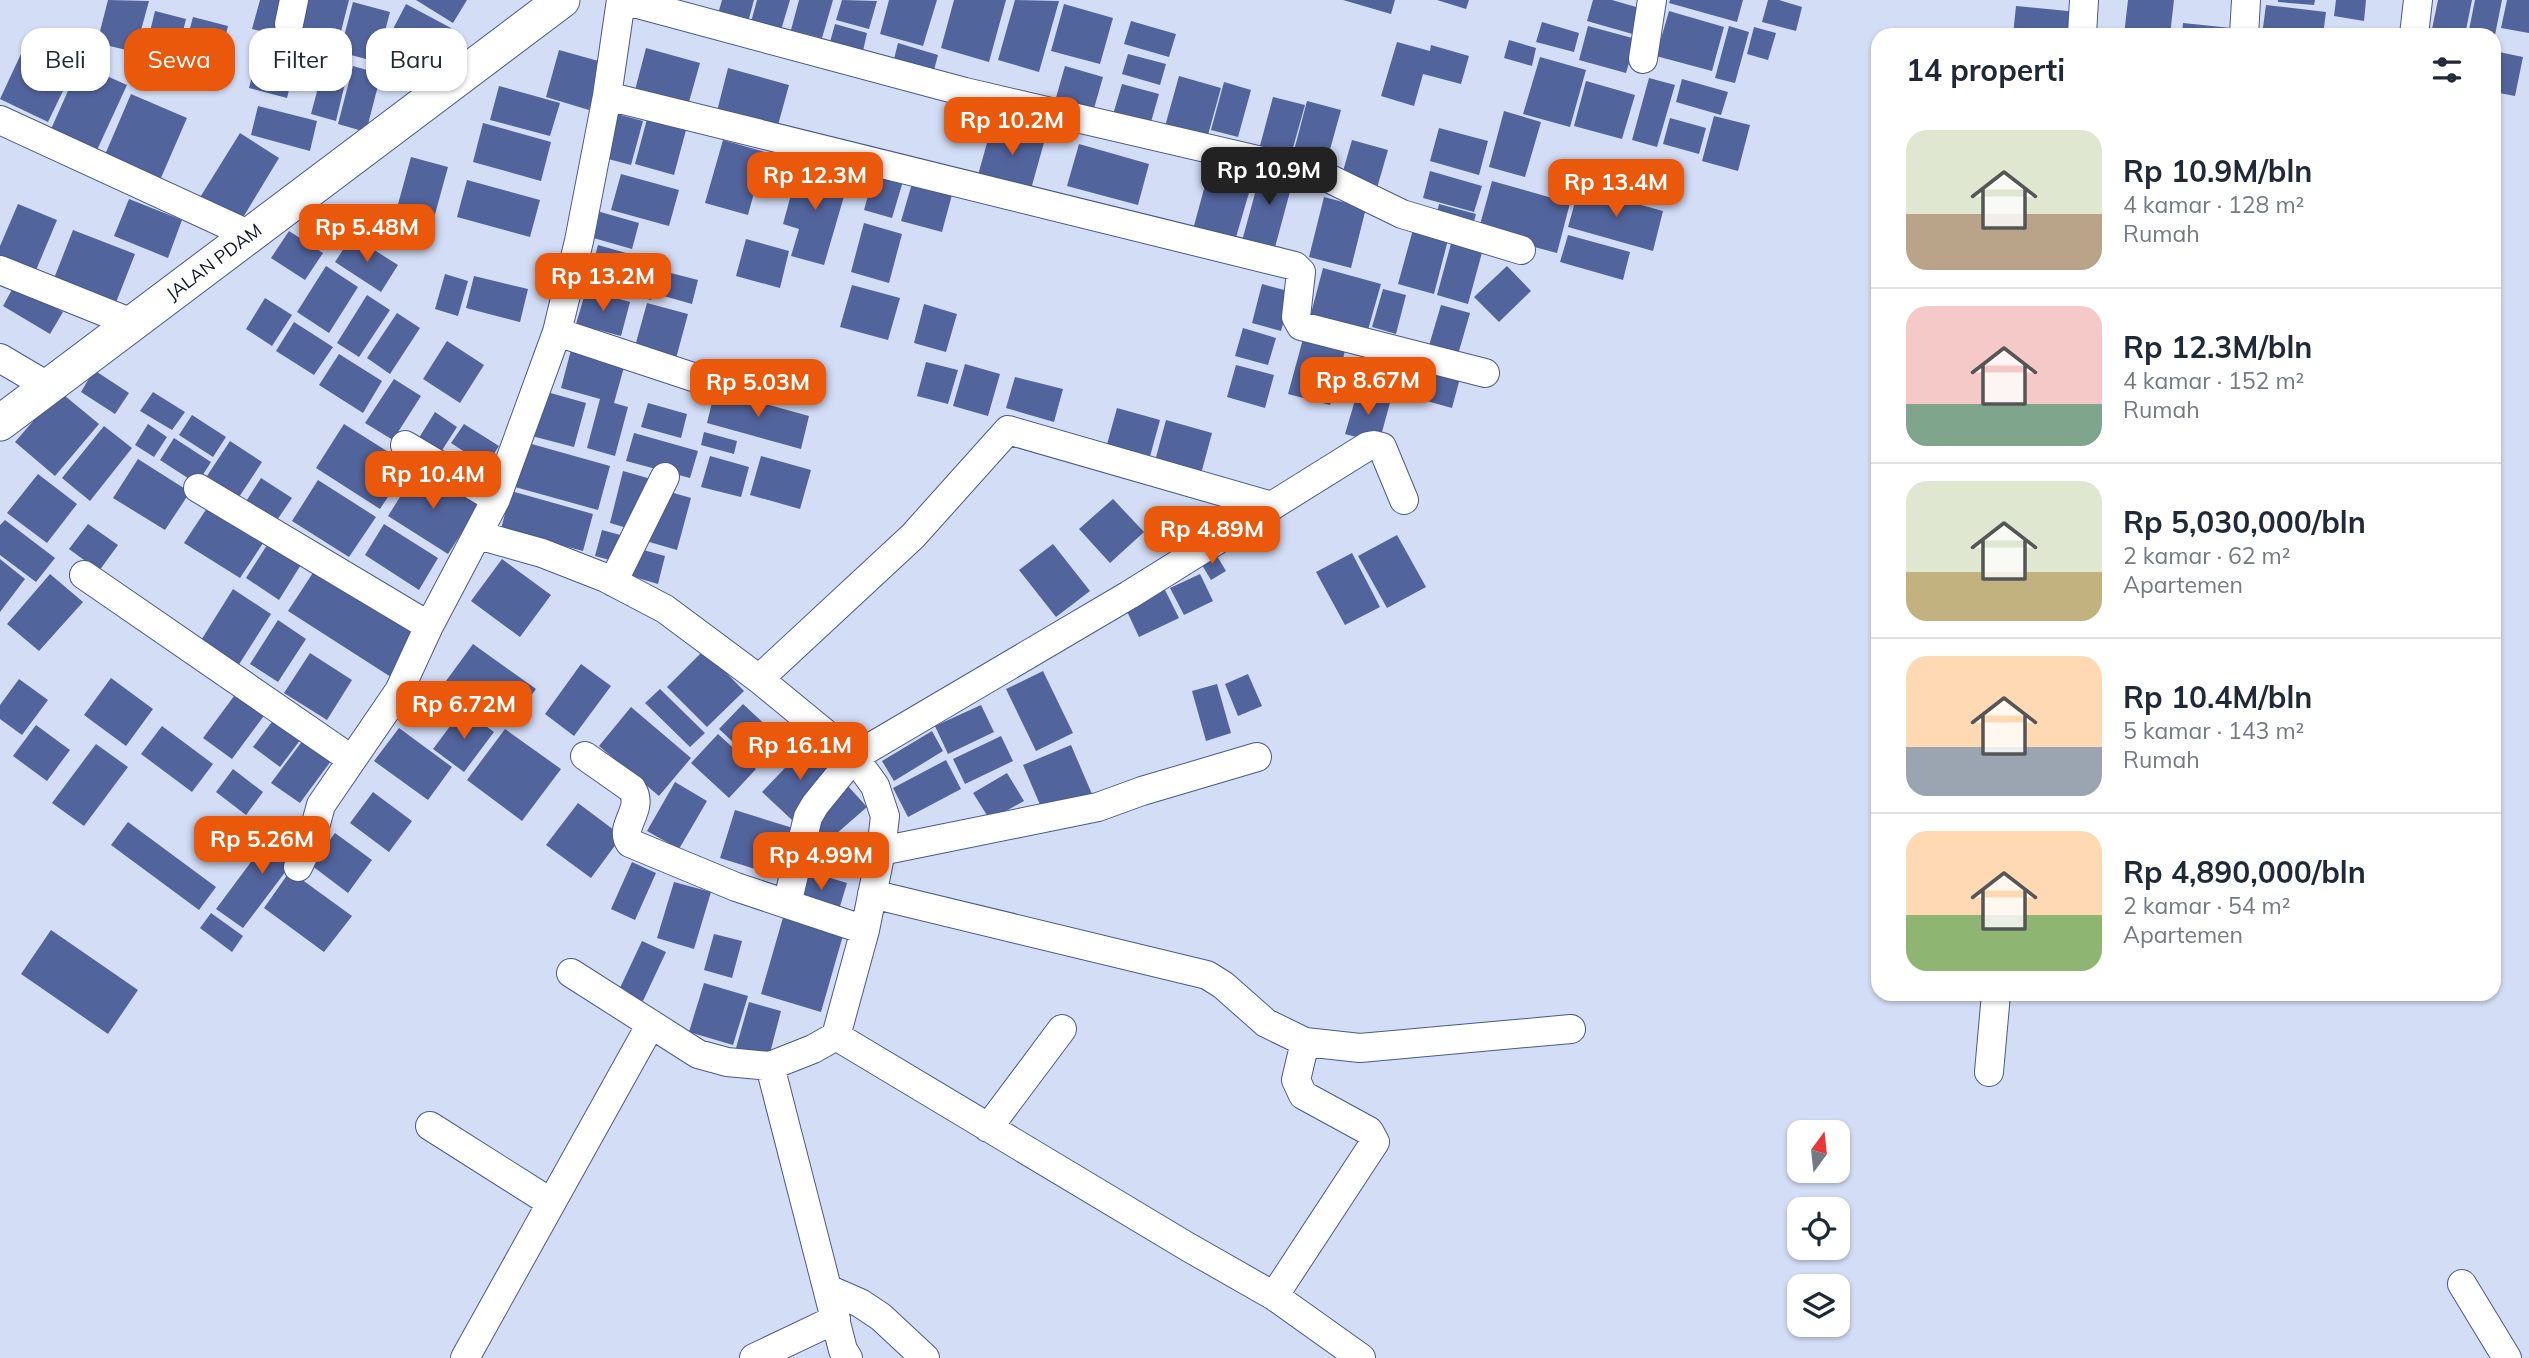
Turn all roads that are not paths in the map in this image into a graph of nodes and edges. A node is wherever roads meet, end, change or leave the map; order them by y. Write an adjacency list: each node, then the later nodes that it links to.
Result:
1 (562, 0): 13 (street, JALAN PDAM)
2 (622, 0): 11 (street); 14 (street)
3 (1652, 0): 10 (street)
4 (2084, 0): 7 (street)
5 (2246, 0): 8 (street)
6 (2418, 0): 9 (street)
7 (2082, 28)
8 (2244, 28)
9 (2415, 28)
10 (1643, 60)
11 (607, 96): 17 (street); 19 (street)
12 (0, 120): 13 (street)
13 (250, 235): 16 (street, JALAN PDAM)
14 (1521, 250)
15 (0, 270): 16 (street)
16 (132, 323): 21 (street, JALAN PDAM)
17 (557, 332): 20 (street); 26 (street)
18 (0, 358): 21 (street)
19 (1485, 373)
20 (705, 381)
21 (49, 387): 22 (street, JALAN PDAM)
22 (0, 423)
23 (405, 445): 26 (street)
24 (665, 477): 31 (street)
25 (198, 488): 32 (street)
26 (496, 499): 29 (street)
27 (1404, 500): 28 (street)
28 (1272, 506): 33 (street); 35 (street)
29 (478, 535): 31 (street); 32 (street)
30 (84, 575): 37 (street)
31 (613, 582): 33 (street)
32 (429, 626): 37 (street)
33 (759, 679): 35 (street)
34 (584, 756): 41 (street)
35 (854, 757): 38 (street); 41 (street)
36 (1257, 757): 38 (street)
37 (351, 759): 39 (street)
38 (881, 851): 40 (street)
39 (298, 867)
40 (872, 894): 42 (street); 49 (street)
41 (787, 904): 42 (street)
42 (865, 930): 48 (street)
43 (570, 973): 45 (street)
44 (1995, 1001): 51 (street)
45 (650, 1024): 50 (street); 54 (street)
46 (1062, 1029): 53 (street)
47 (1571, 1029): 49 (street)
48 (836, 1036): 50 (street); 53 (street)
49 (1305, 1042): 57 (street)
50 (770, 1066): 56 (street)
51 (1989, 1072)
52 (430, 1126): 54 (street)
53 (988, 1128): 57 (street)
54 (550, 1202): 59 (street)
55 (2462, 1284): 64 (street)
56 (828, 1289): 58 (street); 62 (street)
57 (1273, 1296): 63 (street)
58 (836, 1319): 60 (street); 61 (street)
59 (466, 1358)
60 (754, 1358)
61 (848, 1358)
62 (925, 1358)
63 (1361, 1358)
64 (2507, 1358)

